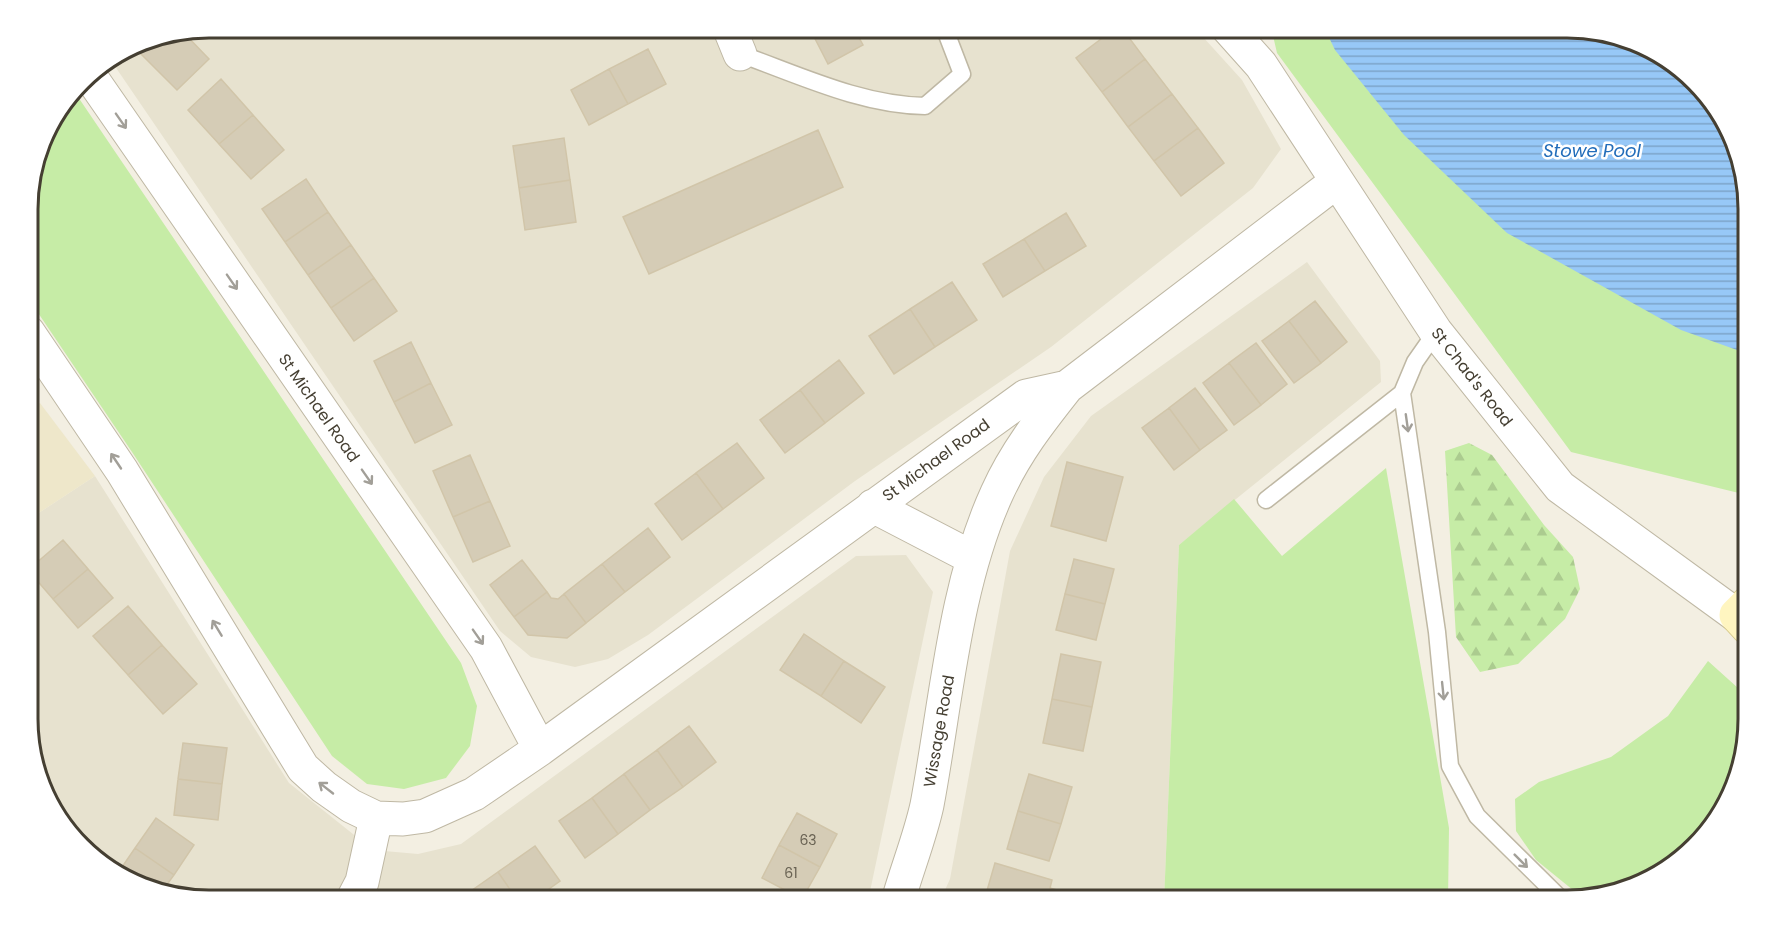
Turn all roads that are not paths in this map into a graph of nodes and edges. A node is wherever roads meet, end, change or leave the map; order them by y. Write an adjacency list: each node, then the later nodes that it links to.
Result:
1 (948, 38): 4 (lane)
2 (1237, 38): 5 (street, St Chad's Road)
3 (1255, 38): 5 (street, St Chad's Road)
4 (734, 40)
5 (1261, 65): 7 (street, St Chad's Road)
6 (94, 82): 16 (street, St Michael Road, one-way to 16)
7 (1336, 182): 8 (street, St Chad's Road); 10 (street, St Michael Road)
8 (1436, 332): 11 (lane); 15 (street, St Chad's Road)
9 (38, 347): 17 (street, St Michael Road, one-way to 9)
10 (1067, 387): 13 (street, St Michael Road); 14 (street, Wissage Road)
11 (1402, 393): 12 (lane); 20 (lane, one-way to 20)
12 (1266, 500)
13 (873, 506): 14 (street); 16 (street, St Michael Road)
14 (973, 558): 19 (street, Wissage Road)
15 (1738, 611)
16 (540, 749): 17 (street, St Michael Road)
17 (376, 818): 18 (street)
18 (358, 890)
19 (901, 890)
20 (1552, 890)

